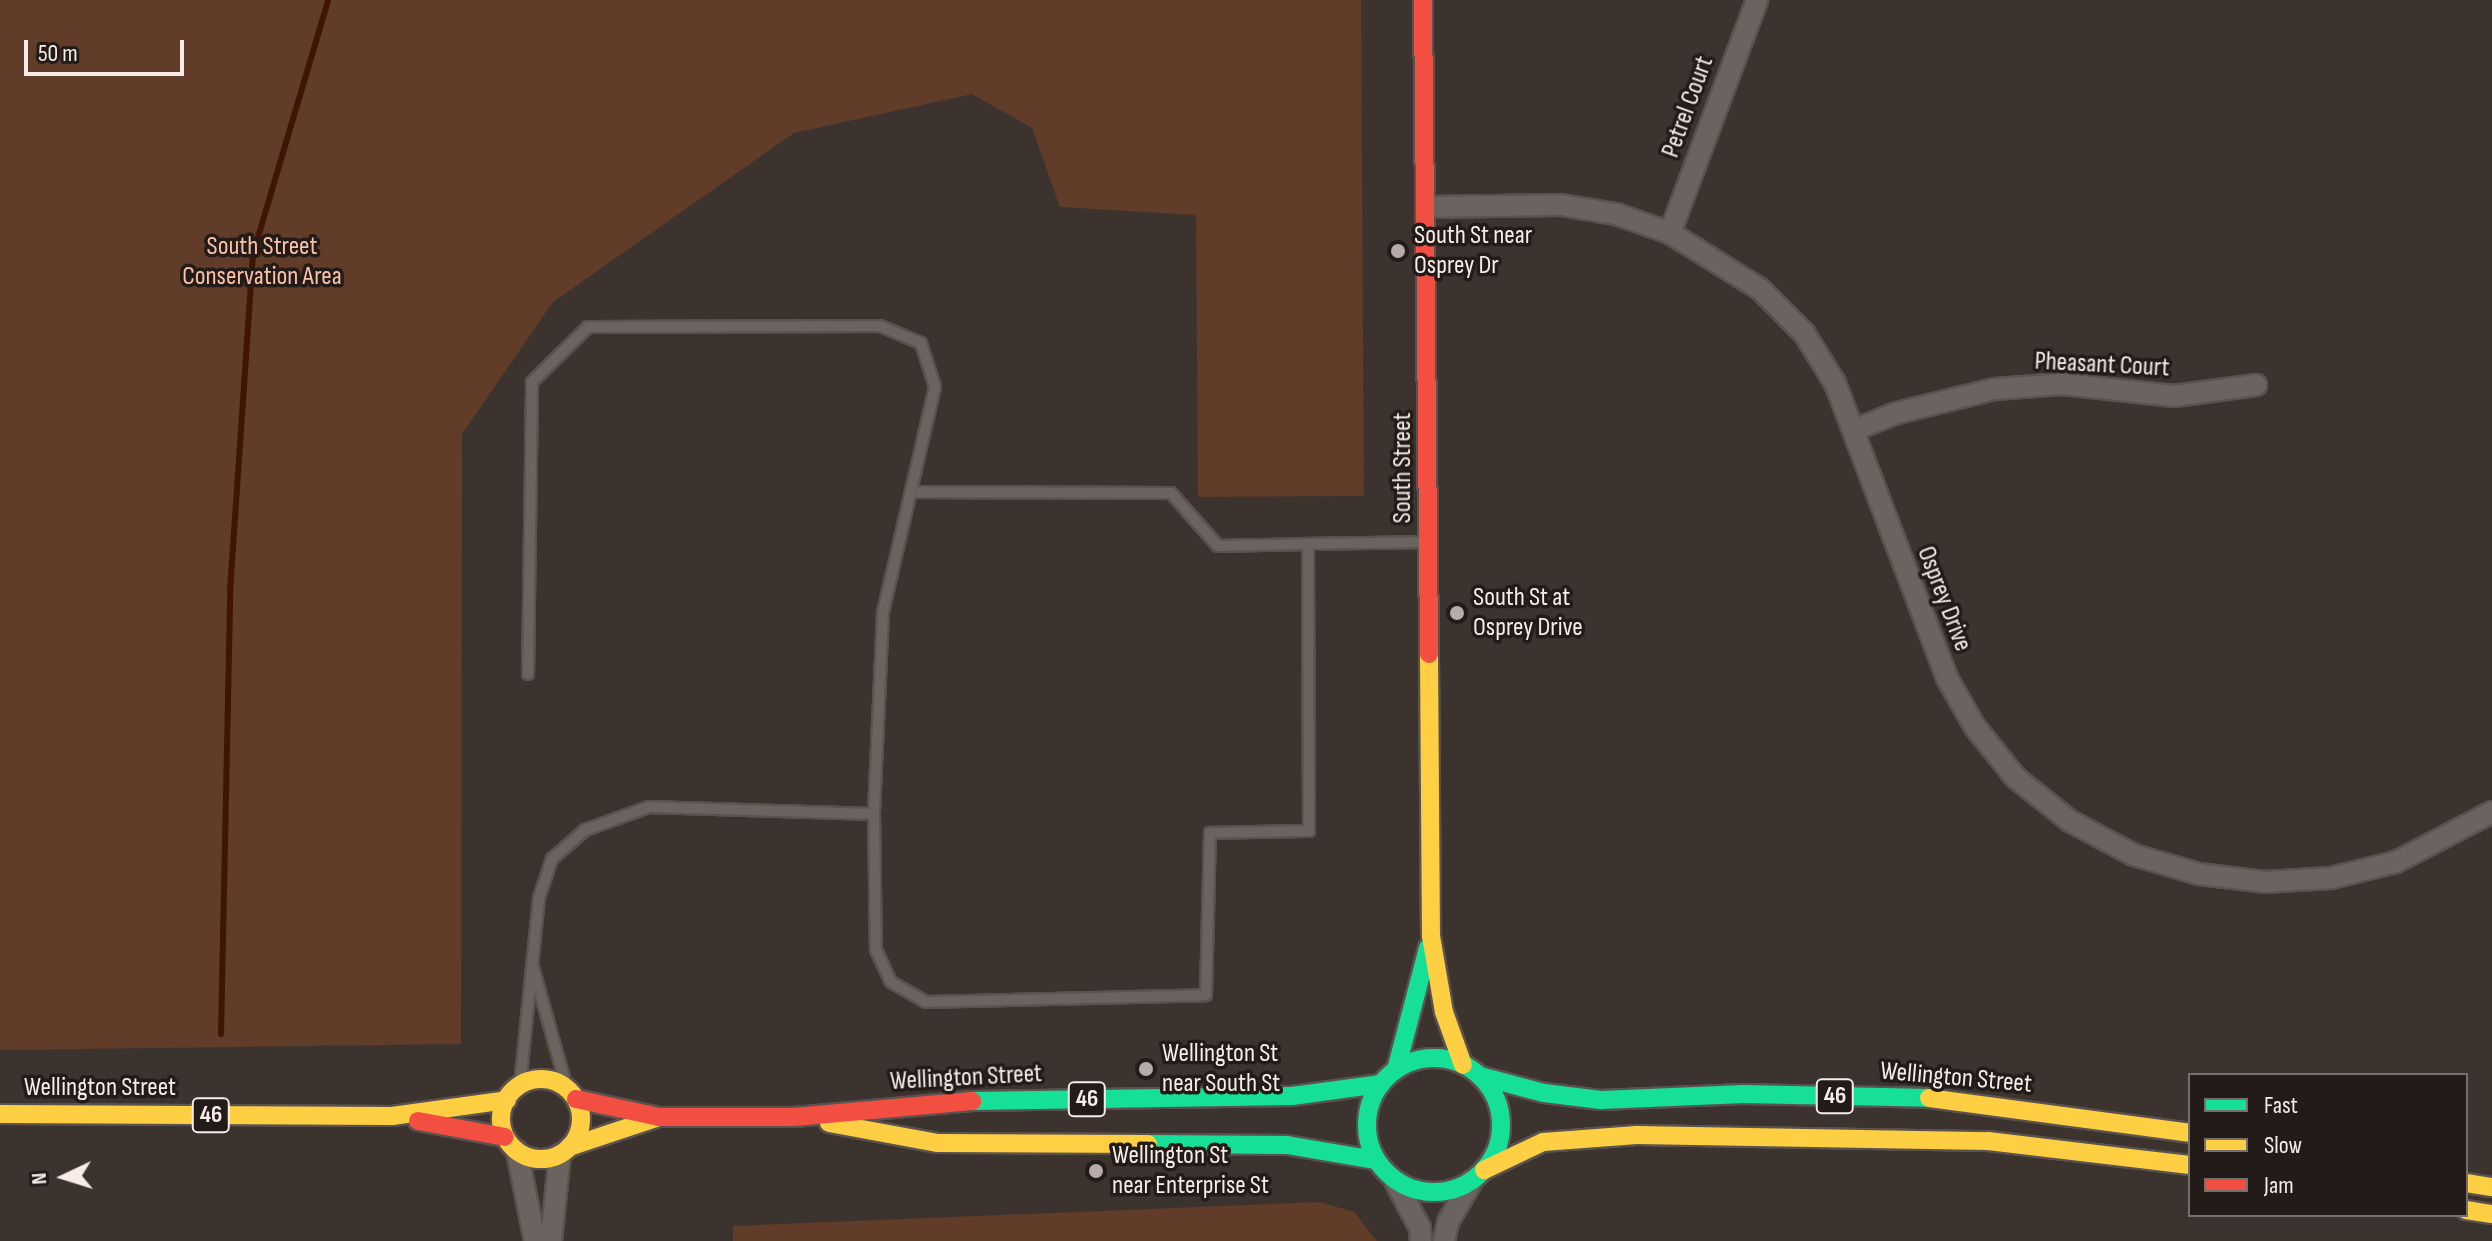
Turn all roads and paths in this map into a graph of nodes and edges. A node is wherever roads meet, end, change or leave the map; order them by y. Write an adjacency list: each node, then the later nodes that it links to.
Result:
1 (1423, 0): 3 (main road, South Street)
2 (1757, 0): 4 (street, Petrel Court)
3 (1427, 207): 4 (street, Osprey Drive); 8 (main road, South Street)
4 (1670, 233): 6 (street, Osprey Drive)
5 (2256, 385): 6 (street, Pheasant Court)
6 (1854, 430): 11 (street, Osprey Drive)
7 (911, 492): 9 (lane); 10 (lane); 12 (lane)
8 (1430, 542): 9 (lane); 13 (main road, South Street)
9 (1308, 544): 12 (lane)
10 (528, 674)
11 (2492, 812)
12 (874, 814): 14 (lane)
13 (1431, 936): 15 (main road, South Street); 16 (main road, South Street)
14 (532, 962): 19 (lane); 20 (lane)
15 (1463, 1065): 16 (main road, Wellington Street / 46); 17 (main road, Wellington Street / 46)
16 (1396, 1070): 18 (main road)
17 (1480, 1076): 26 (main road, Wellington Street / 46); 31 (main road, Wellington Street / 46)
18 (1381, 1084): 25 (main road, Wellington Street / 46); 29 (main road)
19 (520, 1085): 20 (main road, 46); 21 (main road)
20 (571, 1094): 24 (main road, Wellington Street / 46); 28 (main road)
21 (507, 1100): 23 (main road, Wellington Street / 46); 27 (main road)
22 (0, 1114): 23 (main road, Wellington Street / 46)
23 (392, 1116): 27 (main road, Wellington Street / 46)
24 (659, 1117): 25 (main road, Wellington Street / 46); 28 (main road, Wellington Street / 46)
25 (794, 1117): 29 (main road, Wellington Street / 46)
26 (2188, 1133)
27 (511, 1144): 28 (main road, 46); 37 (street)
28 (565, 1151): 38 (street)
29 (1376, 1160): 32 (main road)
30 (2188, 1165): 31 (main road, 46)
31 (1478, 1176): 32 (main road, 46); 40 (street)
32 (1395, 1181): 39 (street)
33 (2468, 1183): 34 (main road)
34 (2492, 1187)
35 (2468, 1210): 36 (main road)
36 (2492, 1214)
37 (535, 1241)
38 (551, 1241)
39 (1421, 1241)
40 (1444, 1241)

